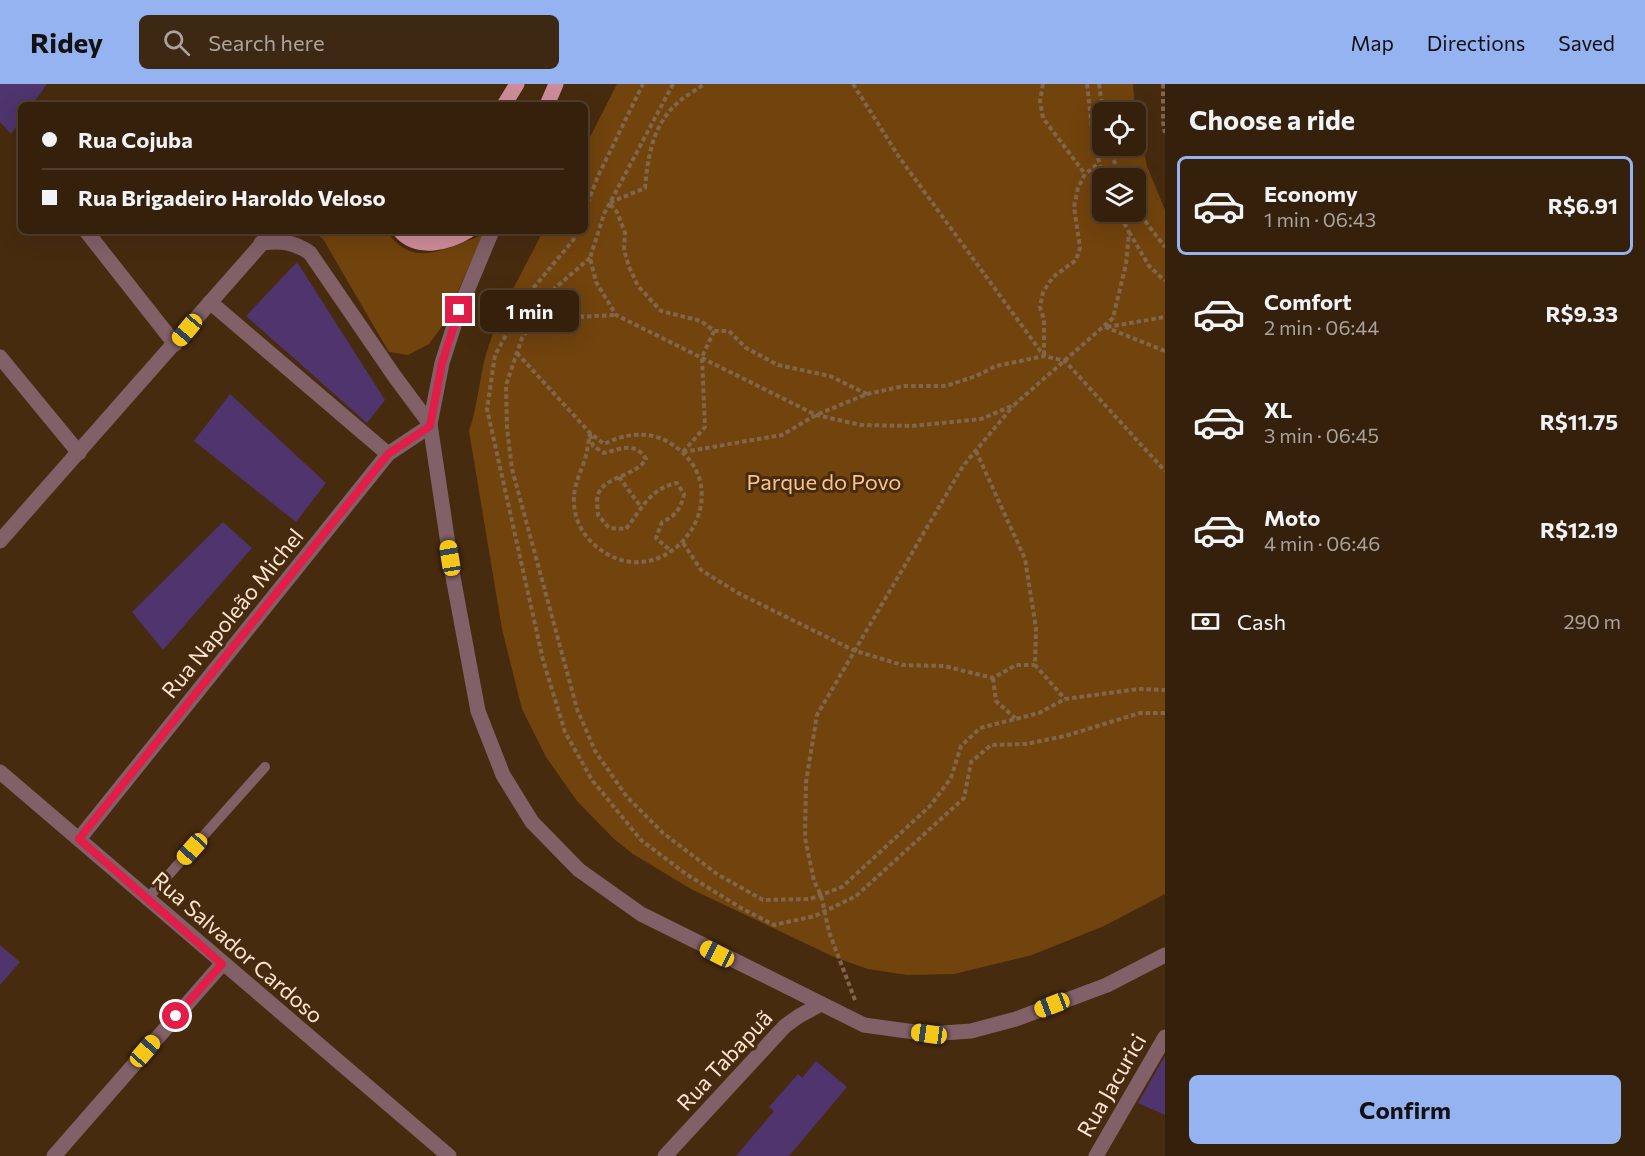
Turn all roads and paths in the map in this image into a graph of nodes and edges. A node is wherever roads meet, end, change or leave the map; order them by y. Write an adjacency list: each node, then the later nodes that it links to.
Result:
1 (517, 84): 11 (main road)
2 (556, 84): 12 (main road)
3 (644, 84): 18 (path)
4 (673, 84): 19 (path)
5 (704, 84): 19 (path)
6 (853, 84): 42 (path)
7 (1043, 84): 17 (path)
8 (1087, 84): 15 (path)
9 (1099, 84): 13 (path)
10 (1163, 84): 14 (path)
11 (506, 102)
12 (548, 102)
13 (1102, 102)
14 (1165, 133)
15 (1099, 163): 16 (path); 17 (path)
16 (1101, 168)
17 (1085, 174): 42 (path)
18 (588, 202)
19 (609, 203): 31 (path); 38 (path)
20 (1124, 222): 22 (path)
21 (1146, 222): 30 (path)
22 (1129, 232): 32 (path); 36 (path)
23 (88, 234): 39 (street)
24 (270, 234): 29 (street)
25 (402, 234): 26 (main road)
26 (460, 234)
27 (491, 234): 49 (street)
28 (576, 234): 73 (path)
29 (261, 243): 33 (street); 49 (street)
30 (1165, 247)
31 (590, 258): 34 (path); 37 (path)
32 (1165, 281)
33 (210, 302): 39 (street); 54 (street)
34 (616, 315): 37 (path); 44 (path)
35 (1165, 317): 36 (path)
36 (1105, 327): 40 (path); 45 (path)
37 (528, 328): 41 (path)
38 (714, 331): 44 (path); 46 (path)
39 (175, 344): 53 (street)
40 (1165, 351)
41 (517, 353): 50 (path); 71 (path)
42 (1044, 356): 45 (path); 46 (path)
43 (0, 357): 53 (street)
44 (702, 357): 48 (path); 52 (path)
45 (1065, 361): 47 (path); 55 (path)
46 (867, 394): 48 (path)
47 (1014, 405): 48 (path); 51 (path)
48 (816, 415): 52 (path)
49 (430, 425): 54 (street, Rua Napoleão Michel); 77 (street)
50 (590, 433): 52 (path); 56 (path); 60 (path)
51 (976, 451): 61 (path); 62 (path)
52 (683, 452): 59 (path)
53 (79, 453): 58 (street)
54 (388, 454): 70 (street, Rua Napoleão Michel)
55 (1165, 471)
56 (619, 477): 57 (path); 57 (path)
57 (641, 507): 60 (path)
58 (0, 541)
59 (683, 543): 60 (path); 61 (path)
60 (672, 552)
61 (853, 650): 63 (path); 71 (path)
62 (1035, 665): 63 (path); 65 (path)
63 (993, 678): 67 (path)
64 (1165, 690): 65 (path)
65 (1065, 699): 67 (path)
66 (1165, 713): 73 (path)
67 (1015, 718): 71 (path)
68 (265, 767): 72 (lane)
69 (0, 772): 70 (street, Rua Salvador Cardoso)
70 (79, 839): 72 (street, Rua Salvador Cardoso)
71 (821, 895): 73 (path)
72 (147, 899): 75 (street, Rua Salvador Cardoso)
73 (824, 911): 76 (path)
74 (1165, 955): 77 (street)
75 (222, 964): 79 (street); 80 (street, Rua Salvador Cardoso)
76 (844, 975)
77 (821, 1004): 81 (street, Rua Tabapuã)
78 (1165, 1038): 82 (street, Rua Jacurici)
79 (54, 1156)
80 (449, 1156)
81 (665, 1156)
82 (1096, 1156)

